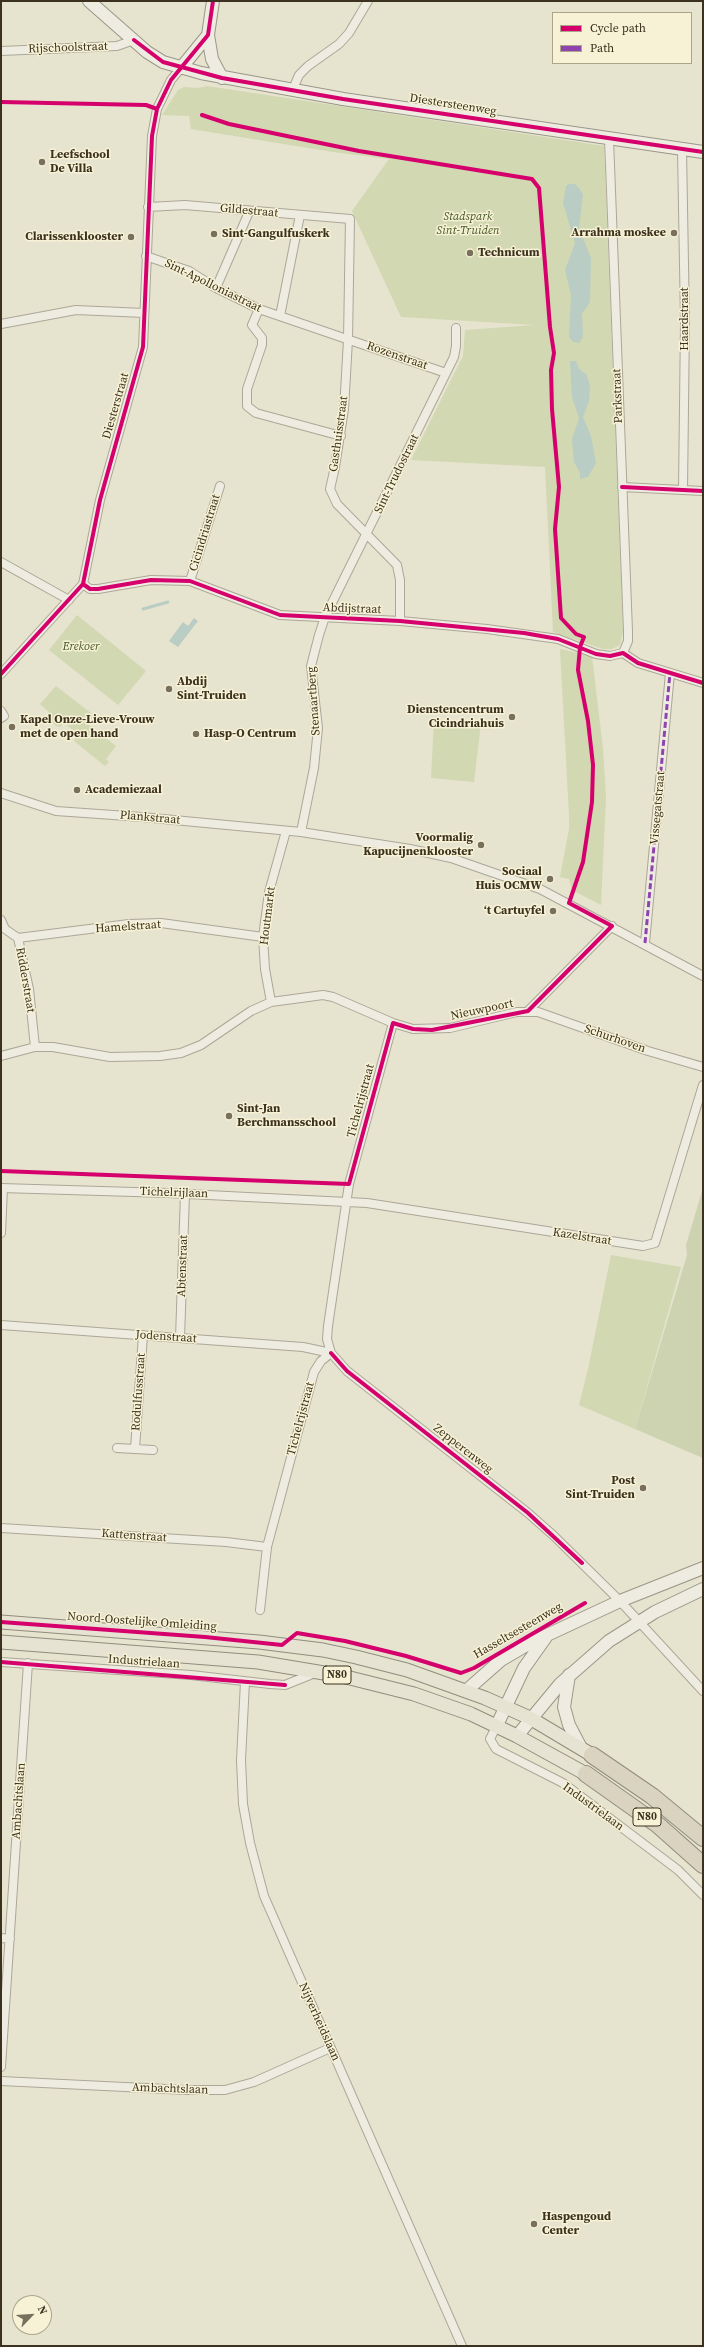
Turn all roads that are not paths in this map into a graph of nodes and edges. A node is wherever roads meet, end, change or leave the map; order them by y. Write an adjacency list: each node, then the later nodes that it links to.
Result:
1 (89, 1): 5 (main road, Diestersteenweg)
2 (213, 1): 4 (main road)
3 (368, 1): 9 (street)
4 (208, 35): 7 (main road); 8 (main road)
5 (134, 40): 6 (street, Rijschoolstraat); 7 (main road, Diestersteenweg)
6 (1, 51)
7 (181, 68): 8 (main road, Diestersteenweg); 13 (street, Diesterstraat)
8 (222, 78): 9 (main road, Diestersteenweg)
9 (293, 89): 10 (main road, Diestersteenweg)
10 (609, 139): 11 (main road, Diestersteenweg); 28 (street, Parkstraat)
11 (682, 149): 12 (main road, Diestersteenweg); 29 (street, Haardstraat)
12 (703, 152)
13 (148, 207): 14 (street, Gildestraat); 17 (street, Diesterstraat)
14 (249, 212): 15 (street, Gildestraat); 18 (street)
15 (300, 215): 16 (street, Gildestraat); 21 (street)
16 (350, 220): 24 (street, Gasthuisstraat)
17 (146, 256): 18 (street, Sint-Apolloniastraat); 20 (street, Diesterstraat)
18 (216, 288): 19 (street, Sint-Apolloniastraat)
19 (259, 309): 21 (street, Sint-Apolloniastraat); 26 (street)
20 (144, 313): 22 (street); 34 (street, Diesterstraat)
21 (280, 316): 24 (street, Sint-Apolloniastraat)
22 (1, 324)
23 (456, 328): 25 (street, Sint-Trudostraat)
24 (348, 340): 25 (street, Rozenstraat); 26 (street, Gasthuisstraat)
25 (446, 372): 31 (street, Sint-Trudostraat)
26 (341, 436): 31 (street, Gasthuisstraat)
27 (220, 486): 33 (street, Cicindriastraat)
28 (622, 487): 29 (street); 38 (street, Parkstraat)
29 (683, 490): 30 (street)
30 (703, 491)
31 (368, 535): 36 (street, Sint-Trudostraat); 37 (street, Gasthuisstraat)
32 (1, 562): 35 (street)
33 (190, 581): 34 (street, Abdijstraat); 36 (street, Abdijstraat)
34 (83, 584): 35 (street, Diesterstraat)
35 (69, 600): 40 (street, Diesterstraat)
36 (325, 617): 37 (street, Abdijstraat); 44 (street, Stenaartberg)
37 (400, 621): 38 (street, Abdijstraat)
38 (623, 653): 39 (street)
39 (670, 673): 41 (street); 49 (street, Vissegatstraat)
40 (1, 674)
41 (703, 683)
42 (1, 793): 43 (street, Plankstraat)
43 (286, 831): 44 (street, Plankstraat); 47 (street, Houtmarkt)
44 (301, 832): 46 (street, Plankstraat)
45 (1, 920): 48 (street, Ridderstraat)
46 (612, 926): 49 (street, Plankstraat); 52 (street, Nieuwpoort)
47 (263, 937): 48 (street, Hamelstraat); 51 (street, Houtmarkt)
48 (18, 938): 54 (street, Ridderstraat)
49 (645, 943): 50 (street, Plankstraat)
50 (703, 976)
51 (271, 1002): 53 (street, Nieuwpoort); 54 (street, Nieuwpoort)
52 (528, 1011): 53 (street, Nieuwpoort); 56 (street, Schurhoven)
53 (393, 1023): 60 (street, Tichelrijstraat)
54 (35, 1047): 55 (street, Nieuwpoort)
55 (1, 1056)
56 (703, 1067)
57 (703, 1085): 60 (street, Kazelstraat)
58 (2, 1188): 59 (street, Tichelrijlaan); 61 (street)
59 (185, 1194): 60 (street, Tichelrijlaan); 64 (street, Abtenstraat)
60 (346, 1202): 65 (street, Tichelrijstraat)
61 (1, 1233)
62 (1, 1325): 63 (street, Jodenstraat)
63 (143, 1335): 64 (street, Jodenstraat); 67 (street, Rodulfusstraat)
64 (180, 1338): 65 (street, Jodenstraat)
65 (331, 1353): 70 (street, Tichelrijstraat); 73 (street, Zepperenweg)
66 (117, 1448): 67 (street, Rodulfusstraat)
67 (135, 1449): 68 (street, Rodulfusstraat)
68 (153, 1450)
69 (1, 1528): 70 (street, Kattenstraat)
70 (267, 1548): 74 (street, Tichelrijstraat)
71 (703, 1568): 73 (main road, Hasseltsesteenweg)
72 (701, 1591): 76 (main road)
73 (620, 1601): 76 (street, Zepperenweg); 77 (main road, Hasseltsesteenweg)
74 (260, 1610)
75 (1, 1622): 84 (main road, Noord-Oostelijke Omleiding / N80)
76 (639, 1622): 82 (main road); 85 (street, Zepperenweg)
77 (547, 1636): 84 (main road, Hasseltsesteenweg); 86 (main road, Hasseltsesteenweg)
78 (1, 1642): 81 (main road, N80)
79 (1, 1662): 80 (street, Industrielaan)
80 (28, 1663): 83 (street, Industrielaan); 96 (street, Ambachtslaan)
81 (319, 1671): 83 (street, Industrielaan); 88 (main road, N80)
82 (570, 1674): 87 (main road); 90 (main road)
83 (244, 1682): 97 (street, Nijverheidslaan)
84 (467, 1690): 86 (main road, Noord-Oostelijke Omleiding / N80)
85 (703, 1691)
86 (505, 1706): 87 (main road, Noord-Oostelijke Omleiding / N80); 88 (main road, Hasseltsesteenweg)
87 (530, 1718): 89 (main road); 90 (main road, Noord-Oostelijke Omleiding / N80)
88 (497, 1725): 89 (main road, N80); 94 (street, Industrielaan)
89 (517, 1736): 91 (main road, N80)
90 (586, 1750): 92 (highway, N80)
91 (586, 1774): 93 (highway, N80)
92 (703, 1838)
93 (703, 1865)
94 (703, 1895)
95 (1, 1938): 96 (street)
96 (10, 1938): 98 (street, Ambachtslaan)
97 (330, 2048): 99 (street, Ambachtslaan); 100 (street, Nijverheidslaan)
98 (1, 2067)
99 (1, 2081)
100 (462, 2346)

